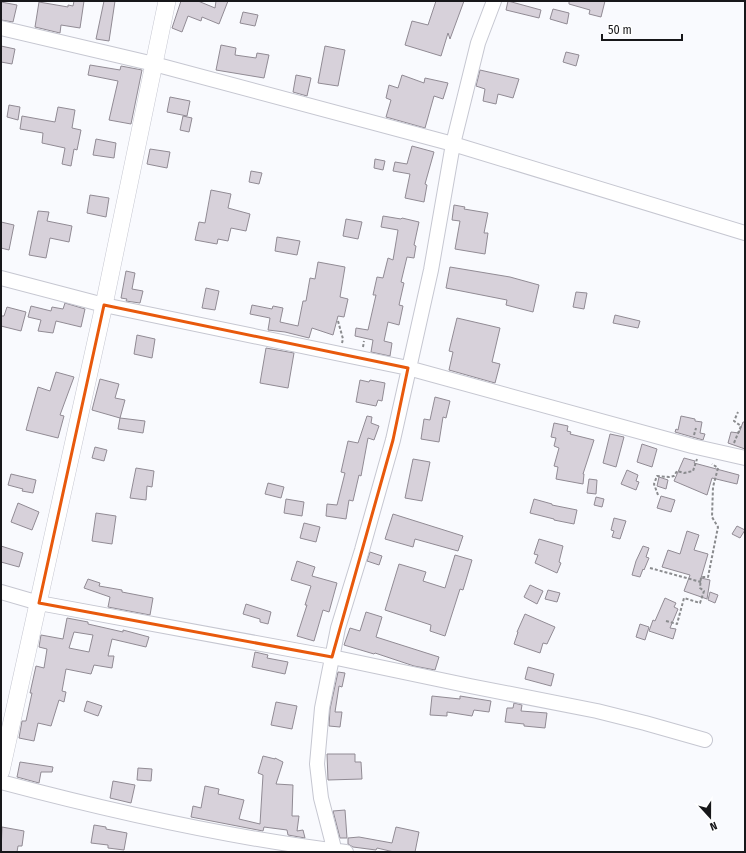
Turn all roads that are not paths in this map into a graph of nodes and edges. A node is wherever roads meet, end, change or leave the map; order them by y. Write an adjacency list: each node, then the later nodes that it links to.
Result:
1 (167, 1): 4 (main road)
2 (494, 1): 5 (street)
3 (1, 28): 4 (street)
4 (154, 64): 5 (street); 8 (main road)
5 (453, 144): 6 (street); 9 (street)
6 (745, 233)
7 (1, 278): 8 (street)
8 (104, 305): 9 (street); 12 (main road)
9 (408, 368): 10 (street); 13 (street)
10 (745, 458)
11 (1, 592): 12 (street)
12 (39, 603): 13 (street); 15 (main road)
13 (332, 657): 14 (street); 17 (street)
14 (706, 740)
15 (1, 771)
16 (1, 782): 17 (street)
17 (339, 852)

